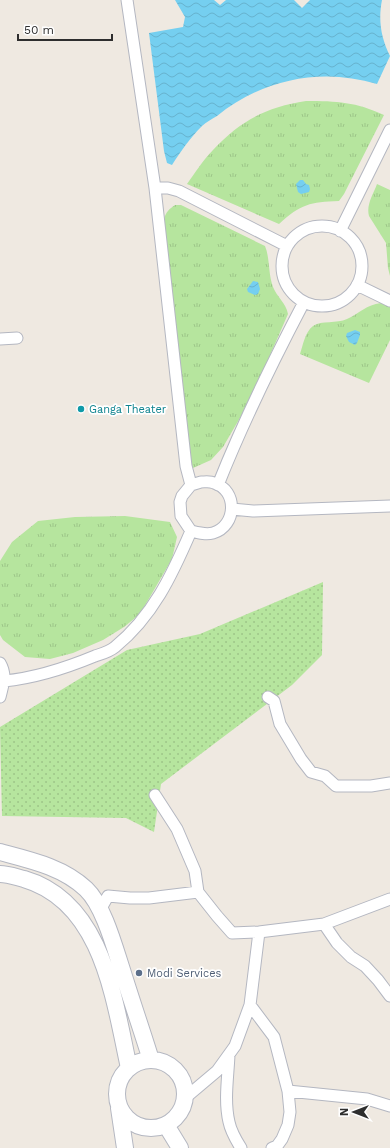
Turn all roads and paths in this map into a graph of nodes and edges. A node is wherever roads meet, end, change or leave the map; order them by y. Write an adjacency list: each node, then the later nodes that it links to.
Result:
1 (127, 0): 3 (street)
2 (390, 130): 4 (street)
3 (155, 188): 5 (street); 11 (street)
4 (340, 231): 5 (street); 6 (street)
5 (287, 246): 8 (street)
6 (357, 285): 7 (street); 8 (street)
7 (390, 301)
8 (304, 302): 12 (street)
9 (17, 338): 10 (street)
10 (0, 339)
11 (191, 485): 12 (street); 15 (street)
12 (218, 485): 14 (street)
13 (390, 506): 14 (street)
14 (232, 509): 15 (street)
15 (191, 531): 17 (street)
16 (0, 663): 17 (street)
17 (4, 681): 18 (street)
18 (0, 697)
19 (268, 697): 20 (street)
20 (390, 784)
21 (155, 795): 24 (street)
22 (0, 852): 26 (street)
23 (0, 874): 33 (street)
24 (198, 892): 26 (street); 28 (street)
25 (390, 899): 27 (street)
26 (100, 910): 32 (street)
27 (324, 924): 28 (street); 29 (street)
28 (259, 932): 30 (street)
29 (390, 996)
30 (250, 1005): 31 (street); 34 (street)
31 (229, 1056): 35 (street); 41 (street)
32 (151, 1060): 33 (street); 35 (street)
33 (129, 1068): 36 (street)
34 (288, 1091): 37 (street); 42 (street)
35 (185, 1098): 38 (street)
36 (119, 1105): 38 (street); 39 (street)
37 (390, 1106)
38 (166, 1125): 40 (street)
39 (125, 1148)
40 (180, 1148)
41 (241, 1148)
42 (272, 1148)

